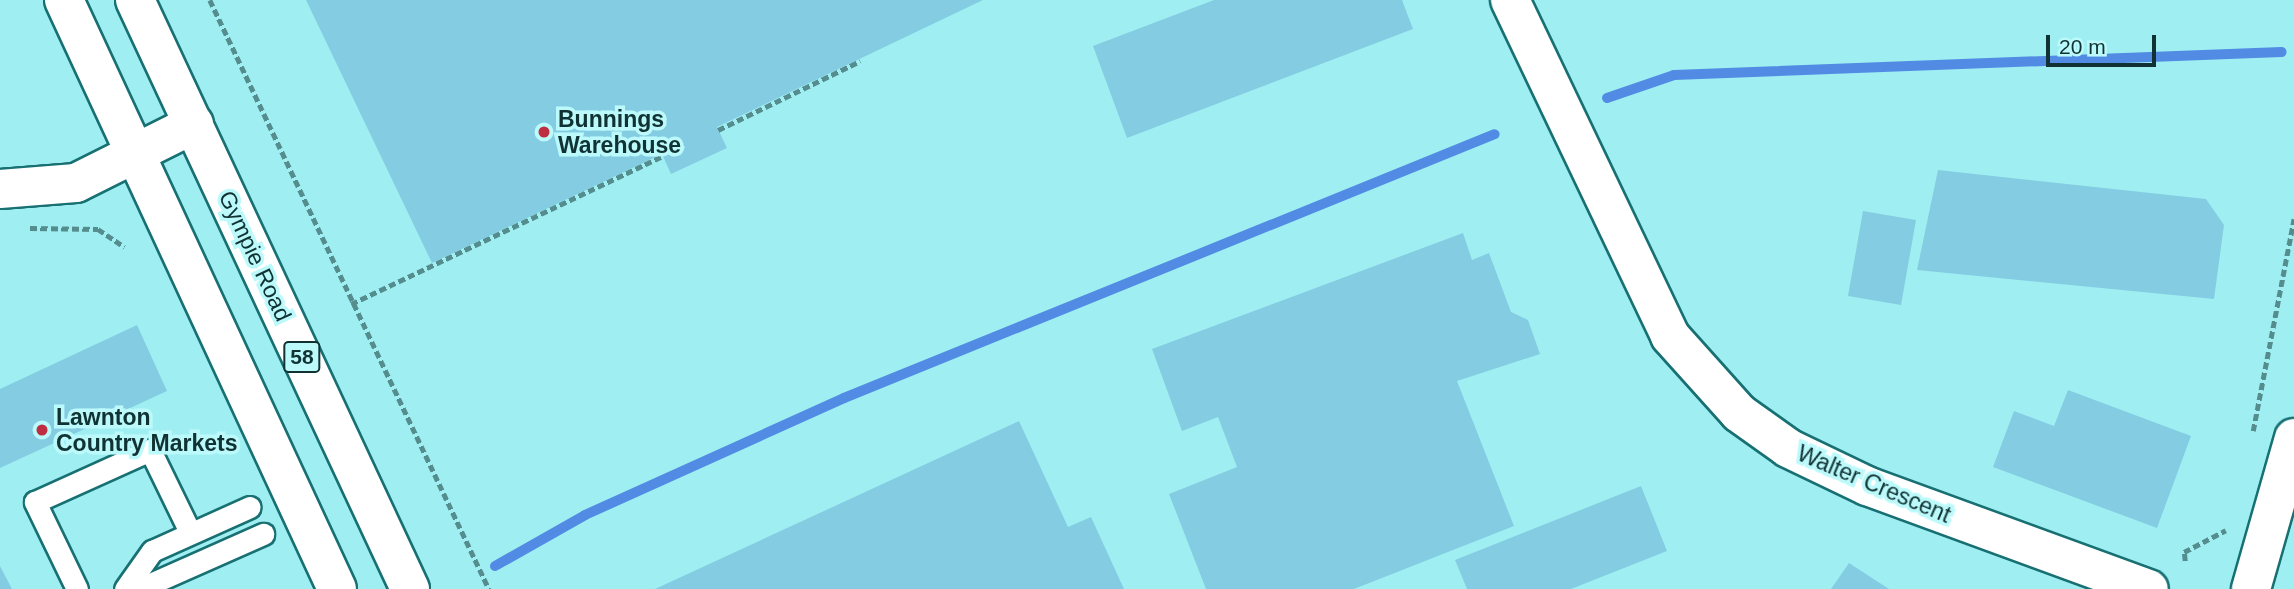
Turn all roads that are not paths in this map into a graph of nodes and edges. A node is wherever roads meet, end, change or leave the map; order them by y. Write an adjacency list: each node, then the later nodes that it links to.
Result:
1 (64, 0): 5 (main road)
2 (135, 0): 4 (main road, Gympie Road / 58)
3 (1510, 0): 16 (main road, Walter Crescent)
4 (194, 124): 5 (main road); 15 (main road, Gympie Road / 58)
5 (134, 154): 6 (main road); 14 (main road)
6 (0, 189)
7 (2294, 438): 17 (main road)
8 (250, 507): 9 (lane)
9 (190, 532): 11 (lane); 12 (lane)
10 (262, 534): 13 (lane)
11 (77, 589)
12 (125, 589)
13 (139, 589)
14 (337, 589)
15 (410, 589)
16 (2149, 589)
17 (2251, 589)

